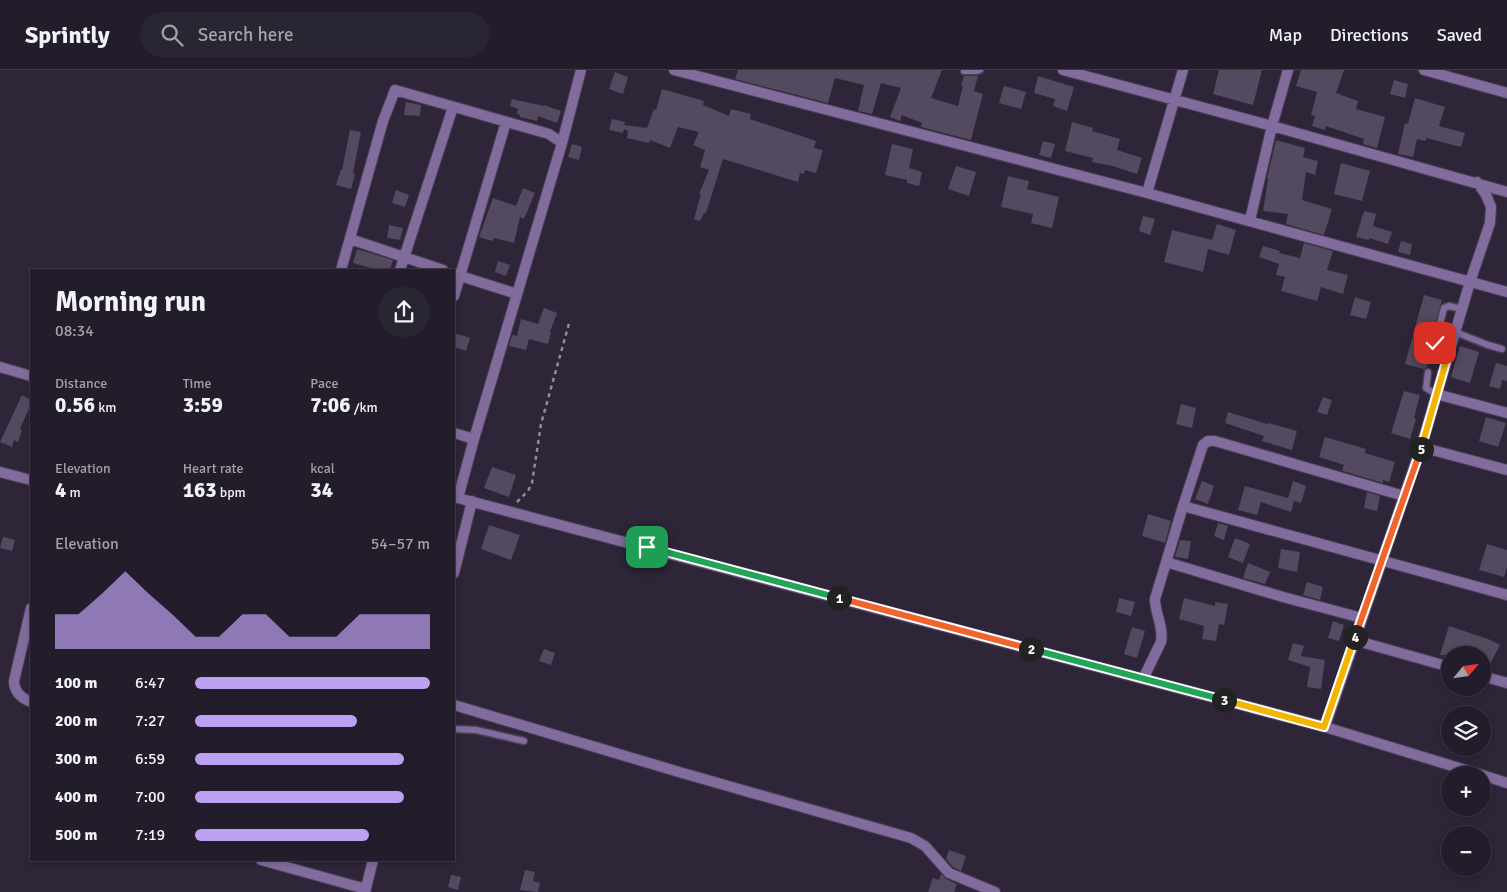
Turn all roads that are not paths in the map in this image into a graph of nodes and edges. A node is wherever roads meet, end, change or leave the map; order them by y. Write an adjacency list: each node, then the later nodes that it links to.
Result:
1 (581, 70): 14 (street)
2 (674, 70): 17 (street)
3 (980, 70): 8 (lane)
4 (1063, 70): 10 (street)
5 (1183, 70): 10 (street)
6 (1288, 70): 13 (street)
7 (1424, 70): 9 (street)
8 (964, 71)
9 (1507, 93)
10 (1174, 100): 13 (street); 17 (street)
11 (453, 107): 12 (street); 19 (street); 20 (street)
12 (506, 122): 14 (street); 24 (street)
13 (1272, 126): 15 (street); 18 (street)
14 (562, 143): 28 (street)
15 (1476, 182): 16 (street); 25 (street)
16 (1507, 192)
17 (1147, 193): 18 (street)
18 (1250, 220): 25 (street)
19 (350, 239): 20 (street); 21 (street)
20 (404, 258): 22 (street); 23 (street)
21 (341, 269)
22 (400, 269)
23 (440, 269)
24 (457, 274): 26 (street); 28 (street)
25 (1470, 282): 27 (street); 29 (street)
26 (455, 289)
27 (1507, 292)
28 (517, 294): 41 (street)
29 (1462, 309): 30 (street); 32 (lane)
30 (1455, 332): 33 (street); 34 (lane)
31 (1419, 337): 32 (lane)
32 (1435, 343): 33 (lane)
33 (1450, 348): 38 (street)
34 (1502, 349)
35 (0, 367): 37 (street)
36 (1428, 372): 38 (lane)
37 (30, 376)
38 (1436, 394): 39 (street); 42 (street)
39 (1507, 413)
40 (455, 433): 41 (street)
41 (474, 439): 47 (street)
42 (1421, 448): 43 (street); 46 (street)
43 (1507, 470)
44 (0, 472): 45 (street)
45 (30, 480)
46 (1404, 496): 49 (street); 50 (street)
47 (456, 497): 48 (street)
48 (472, 501): 52 (street); 58 (street)
49 (1183, 506): 50 (street); 51 (street)
50 (1381, 560): 53 (street); 55 (street)
51 (1166, 562): 55 (street); 58 (street)
52 (455, 569)
53 (1507, 595)
54 (30, 612): 61 (street)
55 (1362, 618): 56 (street)
56 (1354, 640): 57 (street); 63 (street)
57 (1441, 664)
58 (1143, 679): 63 (street)
59 (1491, 679): 60 (street)
60 (1507, 683)
61 (30, 701)
62 (455, 705): 72 (street)
63 (1324, 727): 66 (street)
64 (455, 730): 65 (lane)
65 (524, 741)
66 (1452, 766)
67 (1491, 778): 68 (street)
68 (1507, 783)
69 (264, 861): 71 (street)
70 (373, 861): 71 (street)
71 (366, 890)
72 (994, 892)

